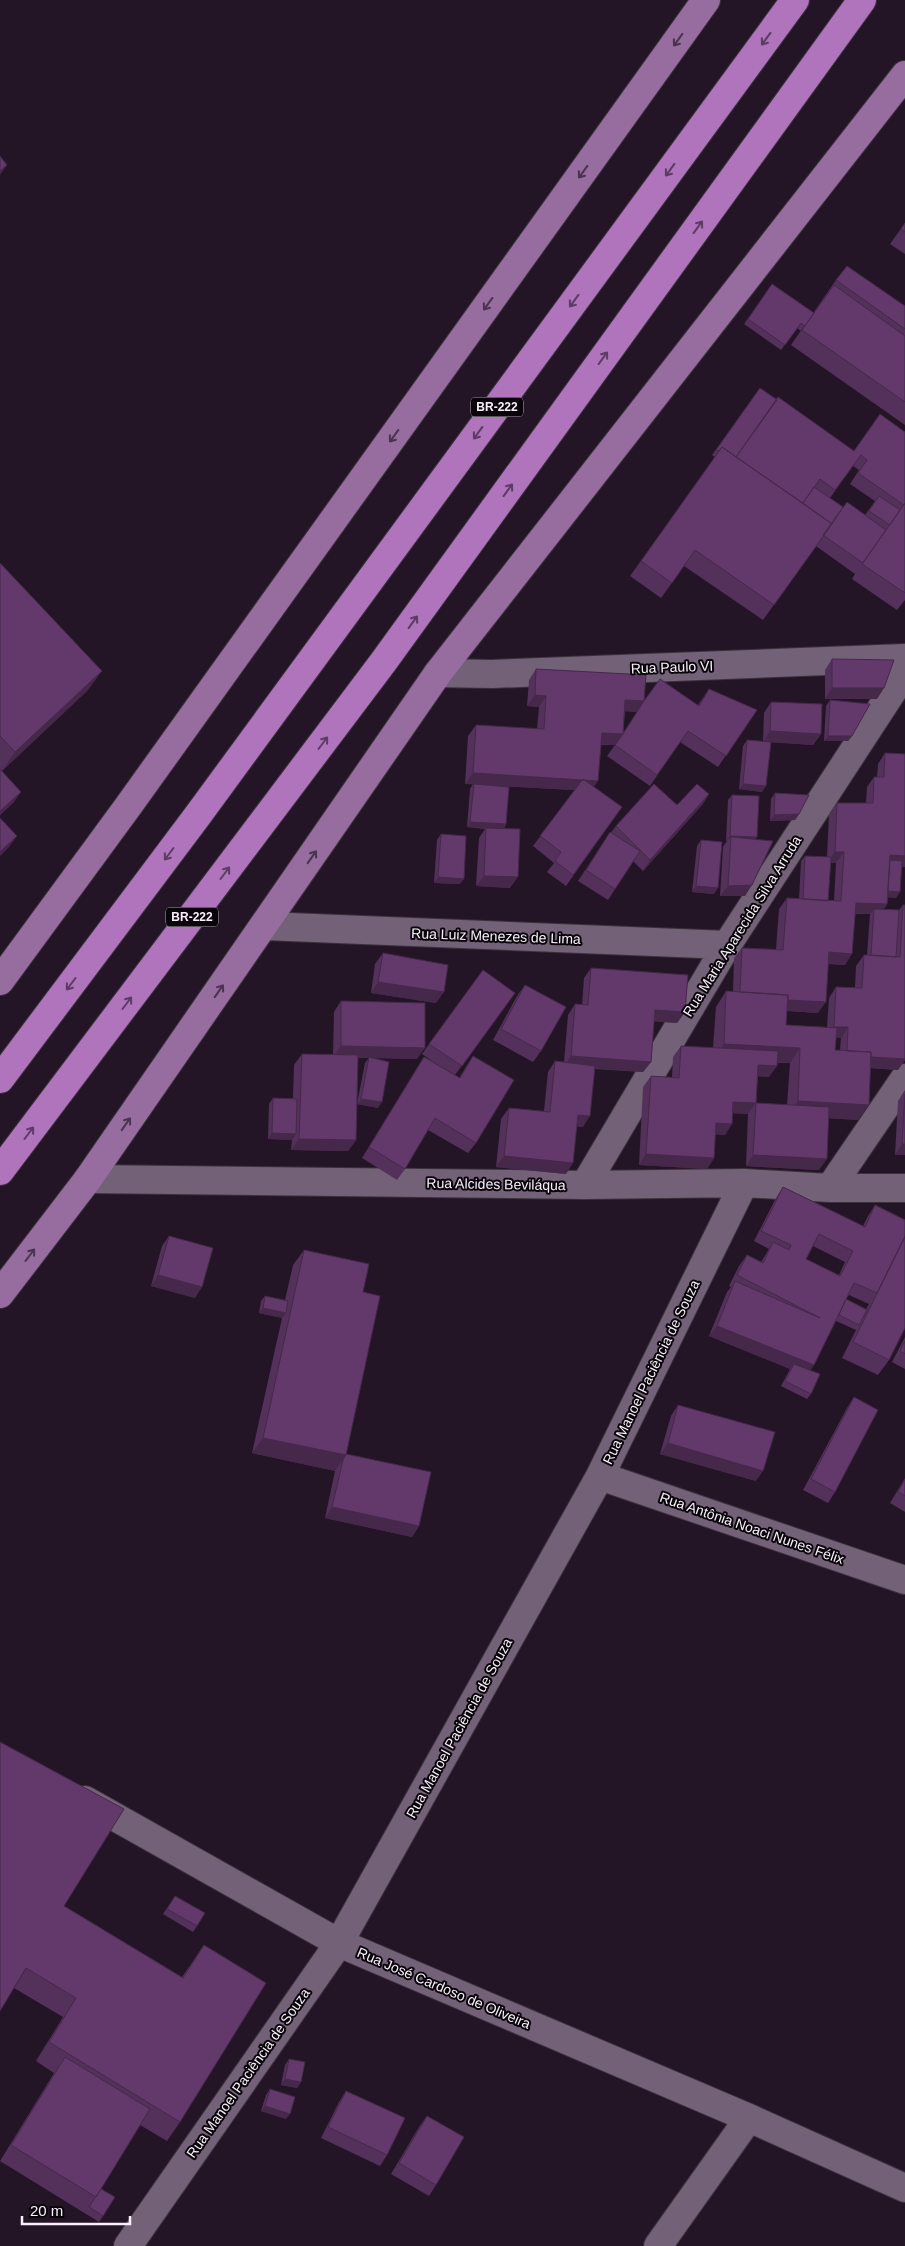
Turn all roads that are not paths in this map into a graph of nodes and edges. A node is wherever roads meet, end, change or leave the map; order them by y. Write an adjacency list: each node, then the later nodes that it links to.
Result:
1 (706, 0): 10 (main road, one-way to 10)
2 (795, 0): 12 (highway, BR-222, one-way to 12)
3 (862, 0): 13 (highway, BR-222, one-way to 3)
4 (905, 75): 7 (main road)
5 (905, 658): 7 (street, Rua Paulo VI)
6 (905, 672): 9 (street, Rua Maria Aparecida Silva Arruda)
7 (438, 673): 8 (main road, one-way to 7)
8 (264, 926): 9 (street, Rua Luiz Menezes de Lima); 14 (main road, one-way to 8)
9 (727, 945): 16 (street, Rua Maria Aparecida Silva Arruda)
10 (0, 981)
11 (905, 1078): 17 (street)
12 (0, 1079)
13 (0, 1172)
14 (88, 1179): 16 (street, Rua Alcides Beviláqua); 19 (main road, one-way to 14)
15 (744, 1183): 16 (street, Rua Alcides Beviláqua); 17 (street, Rua Alcides Beviláqua); 20 (street, Rua Manoel Paciência de Souza)
16 (585, 1185)
17 (830, 1188): 18 (street, Rua Alcides Beviláqua)
18 (905, 1188)
19 (0, 1294)
20 (600, 1476): 21 (street, Rua Antônia Noaci Nunes Félix); 23 (street, Rua Manoel Paciência de Souza)
21 (905, 1580)
22 (61, 1787): 23 (street, Rua José Cardoso de Oliveira)
23 (339, 1943): 24 (street, Rua José Cardoso de Oliveira); 26 (street, Rua Manoel Paciência de Souza)
24 (749, 2118): 25 (street, Rua José Cardoso de Oliveira); 27 (street)
25 (905, 2188)
26 (128, 2246)
27 (658, 2246)

